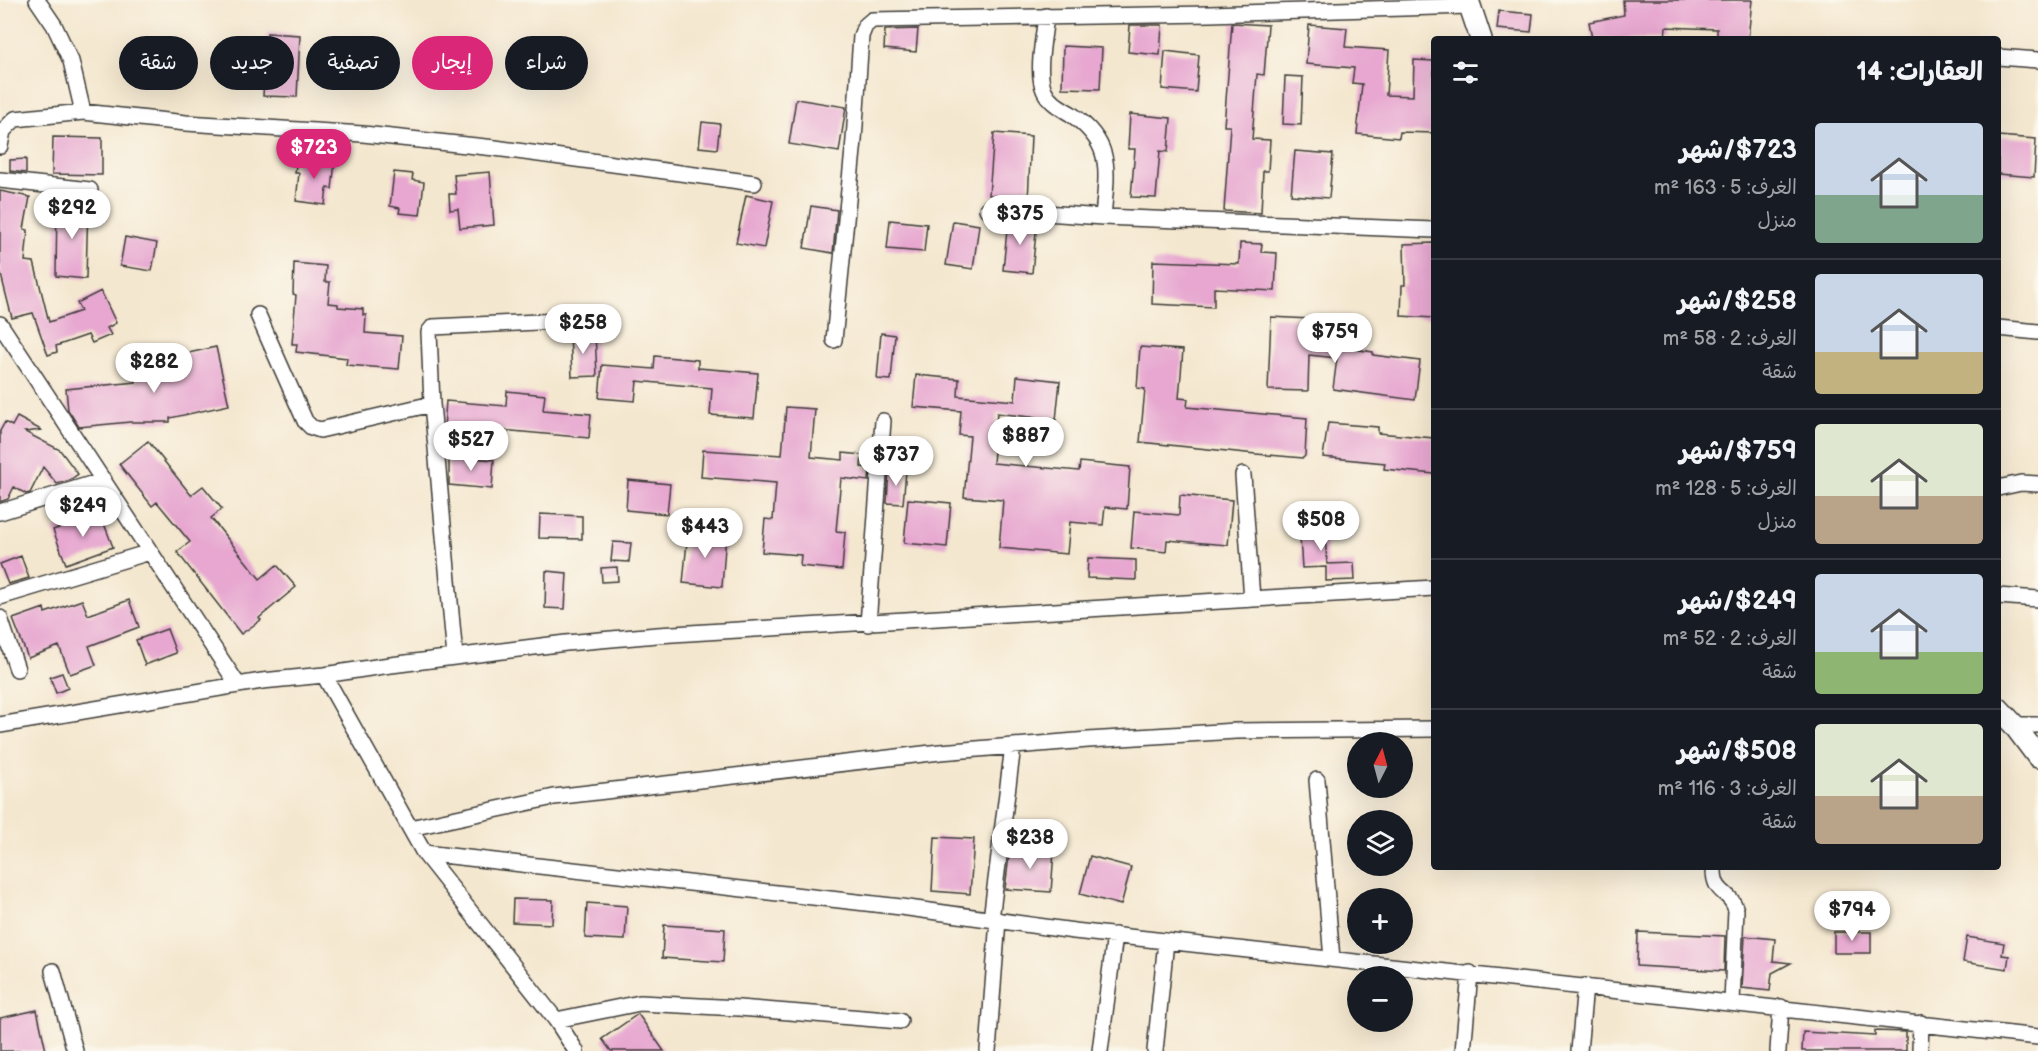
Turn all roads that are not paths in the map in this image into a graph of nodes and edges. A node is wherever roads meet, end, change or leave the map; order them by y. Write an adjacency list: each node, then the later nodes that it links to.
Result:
1 (37, 0): 7 (street)
2 (1468, 3): 3 (street); 4 (main road)
3 (1046, 16): 13 (street); 20 (street)
4 (1480, 36)
5 (2001, 57): 6 (street)
6 (2038, 60)
7 (83, 112): 8 (street); 10 (street)
8 (0, 146)
9 (0, 180): 11 (street)
10 (754, 183)
11 (90, 190)
12 (987, 209): 13 (street)
13 (1103, 217): 14 (street)
14 (1431, 230)
15 (258, 315): 21 (street)
16 (559, 321): 21 (street)
17 (0, 324): 24 (street)
18 (2001, 328): 19 (street)
19 (2038, 332)
20 (834, 340)
21 (432, 404): 36 (street)
22 (883, 421): 35 (street)
23 (1243, 474): 32 (street)
24 (104, 480): 27 (street); 28 (street)
25 (2038, 484): 26 (street)
26 (2001, 487)
27 (0, 512)
28 (150, 552): 31 (street); 39 (street)
29 (1431, 588): 32 (street)
30 (2001, 596): 33 (street)
31 (0, 597)
32 (1252, 599): 35 (street)
33 (2038, 599)
34 (0, 618): 37 (street)
35 (868, 624): 36 (street)
36 (455, 657): 38 (street)
37 (17, 669)
38 (324, 675): 39 (street); 48 (street)
39 (238, 685): 41 (street)
40 (2001, 711): 42 (main road)
41 (0, 725)
42 (2014, 725): 43 (street); 46 (main road)
43 (2038, 725)
44 (1431, 729): 45 (street)
45 (1013, 746): 48 (street); 51 (street)
46 (2038, 757)
47 (1317, 780): 54 (street)
48 (410, 828): 49 (street)
49 (424, 853): 51 (street); 60 (street)
50 (1714, 870): 58 (street)
51 (994, 920): 52 (street); 66 (street)
52 (1115, 935): 53 (street); 67 (street)
53 (1166, 940): 54 (street); 68 (street)
54 (1332, 958): 56 (street)
55 (53, 971): 64 (street)
56 (1470, 973): 57 (street); 69 (street)
57 (1585, 986): 58 (street); 70 (street)
58 (1732, 1002): 59 (street)
59 (1781, 1008): 62 (street); 71 (street)
60 (556, 1020): 61 (street); 65 (street)
61 (900, 1021)
62 (1921, 1023): 63 (street); 72 (street)
63 (2038, 1036)
64 (75, 1051)
65 (576, 1051)
66 (988, 1051)
67 (1100, 1051)
68 (1155, 1051)
69 (1463, 1051)
70 (1579, 1051)
71 (1778, 1051)
72 (1920, 1051)

